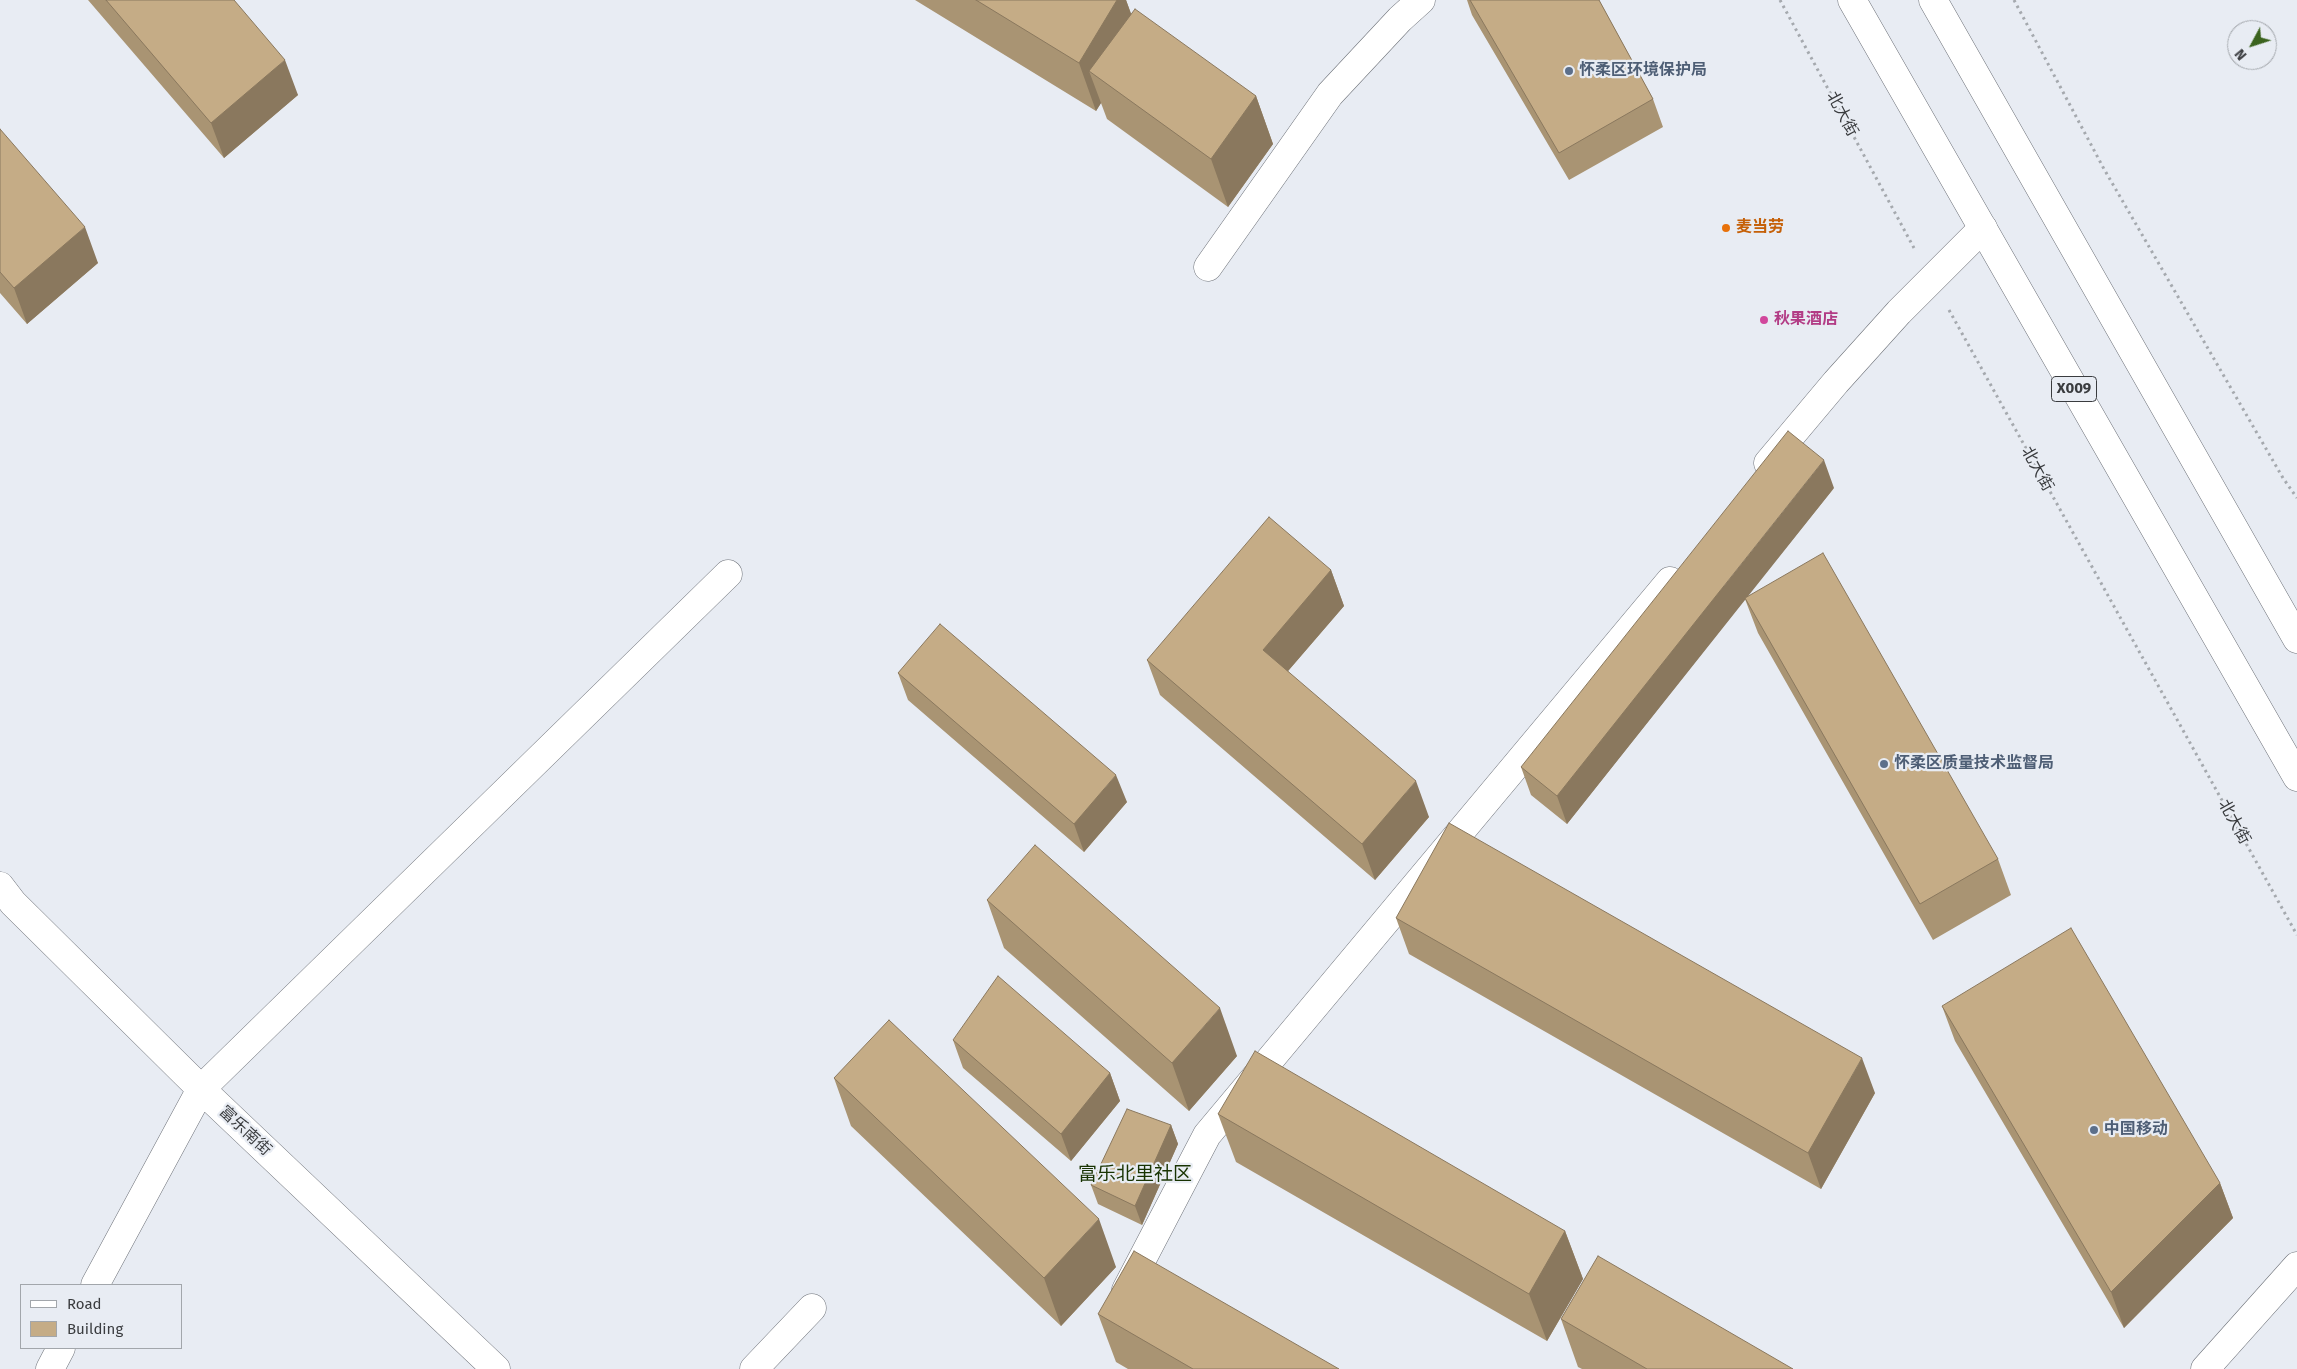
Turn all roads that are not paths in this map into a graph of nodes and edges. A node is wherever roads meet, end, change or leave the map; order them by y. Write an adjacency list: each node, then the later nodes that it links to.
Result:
1 (1421, 0): 5 (street)
2 (1852, 0): 4 (street, X009)
3 (1933, 0): 9 (street)
4 (1983, 228): 6 (street); 10 (street, X009)
5 (1208, 266)
6 (1754, 480)
7 (1685, 563): 16 (street)
8 (728, 574): 12 (street)
9 (2297, 639)
10 (2297, 777)
11 (4, 901): 12 (street, 富乐南街)
12 (201, 1089): 14 (street); 19 (street, 富乐南街)
13 (2297, 1266): 21 (street)
14 (96, 1284)
15 (812, 1308): 20 (street)
16 (1112, 1316)
17 (60, 1349): 18 (street)
18 (50, 1369)
19 (496, 1369)
20 (754, 1369)
21 (2205, 1369)

